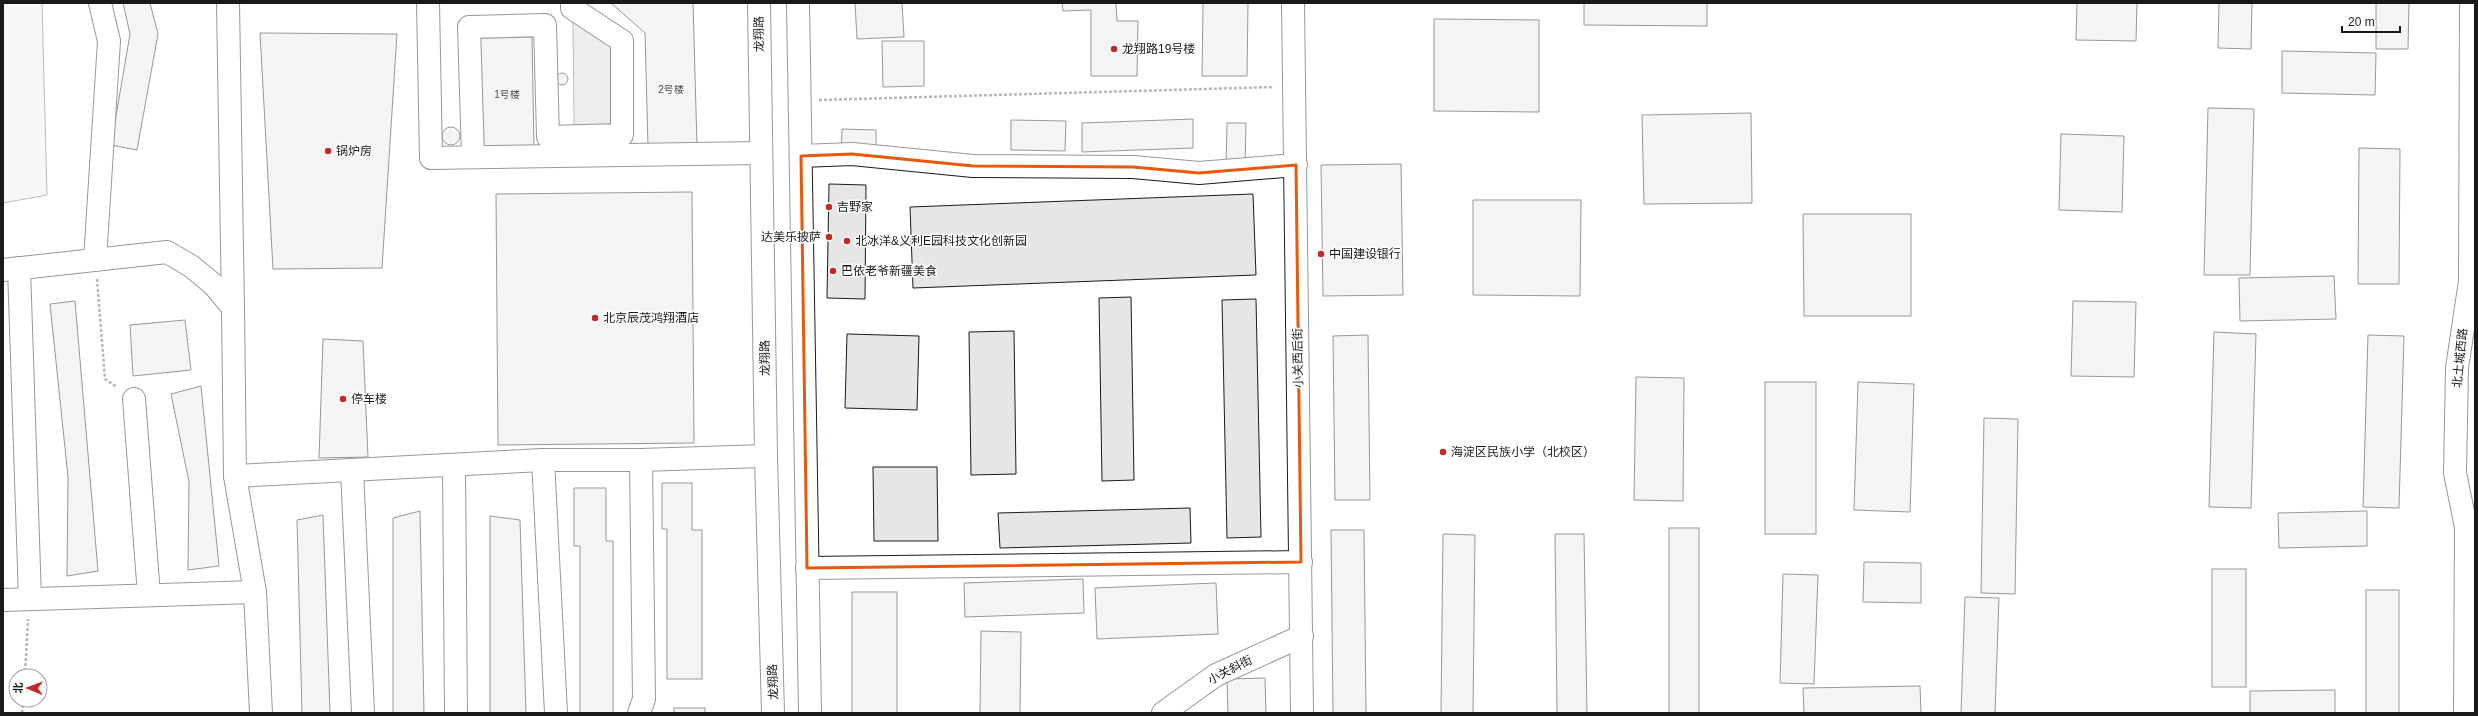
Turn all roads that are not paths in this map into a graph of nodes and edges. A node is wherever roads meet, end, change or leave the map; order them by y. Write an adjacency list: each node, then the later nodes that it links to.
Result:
1 (100, 3): 13 (street)
2 (228, 3): 15 (street)
3 (428, 3): 11 (street)
4 (572, 3): 11 (street)
5 (759, 3): 9 (street, 龙翔路)
6 (798, 3): 10 (street)
7 (1293, 3): 12 (street, 小关西后街)
8 (2471, 3): 39 (street, 北土城西路)
9 (761, 153): 11 (street); 17 (street, 龙翔路)
10 (801, 156): 12 (street); 24 (street)
11 (472, 157)
12 (1296, 165): 23 (street, 小关西后街)
13 (95, 260): 14 (street); 15 (street)
14 (11, 269): 27 (street)
15 (233, 308): 22 (street)
16 (134, 399): 26 (street)
17 (766, 456): 19 (street); 35 (street, 龙翔路)
18 (543, 460): 19 (street); 20 (street); 34 (street)
19 (641, 460): 30 (street)
20 (454, 465): 21 (street); 33 (street)
21 (352, 470): 22 (street); 32 (street)
22 (235, 476): 25 (street)
23 (1301, 562): 24 (street); 29 (street, 小关西后街)
24 (807, 568): 36 (street)
25 (255, 592): 26 (street); 31 (street)
26 (149, 595): 27 (street)
27 (30, 599): 28 (street)
28 (3, 600)
29 (1302, 636): 37 (street, 小关斜街); 38 (street, 小关西后街)
30 (643, 708)
31 (261, 713)
32 (363, 713)
33 (456, 713)
34 (556, 713)
35 (774, 713)
36 (810, 713)
37 (1163, 713)
38 (1302, 713)
39 (2464, 713)

